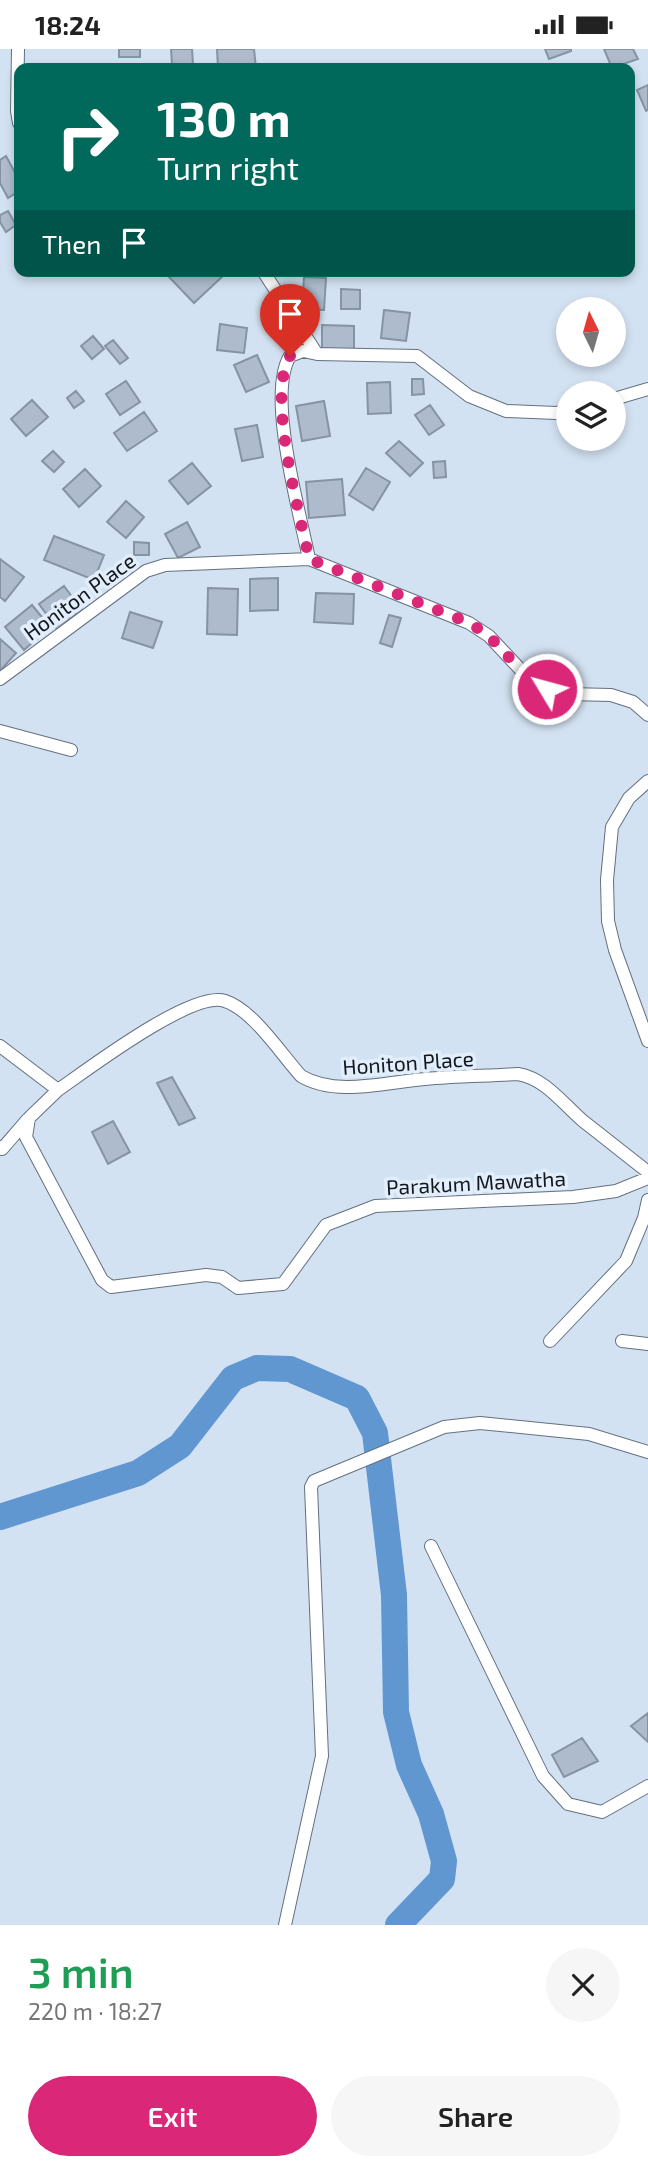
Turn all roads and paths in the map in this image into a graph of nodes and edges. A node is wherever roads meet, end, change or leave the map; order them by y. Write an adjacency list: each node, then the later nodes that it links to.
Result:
1 (267, 277): 2 (street)
2 (317, 354): 5 (street); 6 (street)
3 (648, 389): 4 (street)
4 (626, 395)
5 (556, 413)
6 (309, 559): 7 (street, Honiton Place); 8 (street, Honiton Place)
7 (0, 679)
8 (648, 715)
9 (0, 731): 10 (street)
10 (71, 750)
11 (648, 781): 12 (street)
12 (648, 1041)
13 (0, 1046): 14 (street)
14 (58, 1090): 15 (street); 17 (street, Honiton Place)
15 (29, 1118): 16 (street); 18 (street, Parakum Mawatha)
16 (0, 1147)
17 (648, 1172)
18 (648, 1178)
19 (648, 1200): 20 (street)
20 (551, 1341)
21 (622, 1341): 22 (street)
22 (648, 1343)
23 (648, 1451): 26 (street)
24 (431, 1546): 25 (street)
25 (648, 1786)
26 (285, 1925)

